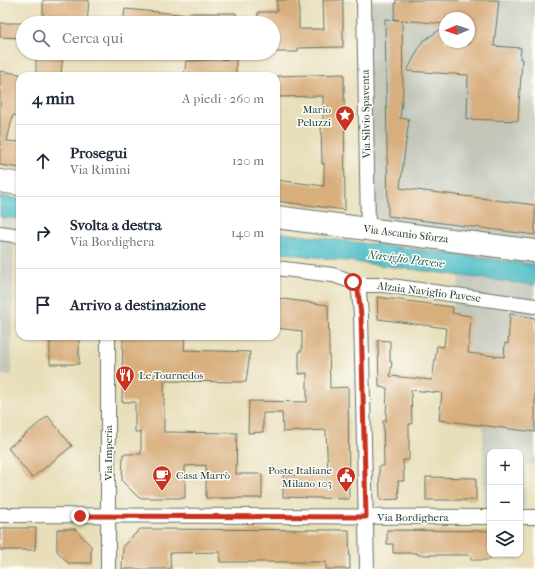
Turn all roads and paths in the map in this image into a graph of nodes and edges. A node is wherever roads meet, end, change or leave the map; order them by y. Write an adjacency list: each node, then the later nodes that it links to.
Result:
1 (364, 0): 5 (street, Via Silvio Spaventa)
2 (0, 181): 3 (main road)
3 (16, 183)
4 (280, 218): 5 (main road, Via Ascanio Sforza)
5 (368, 229): 8 (main road, Via Ascanio Sforza)
6 (0, 233): 7 (street)
7 (16, 235)
8 (535, 250)
9 (280, 268): 10 (street, Alzaia Naviglio Pavese)
10 (357, 283): 11 (street, Alzaia Naviglio Pavese); 15 (street)
11 (535, 306)
12 (108, 340): 14 (street, Via Imperia)
13 (0, 515): 14 (street, Via Bordighera)
14 (108, 516): 15 (street, Via Bordighera); 19 (street, Via Imperia)
15 (366, 517): 16 (street, Via Bordighera); 20 (street)
16 (487, 517)
17 (523, 517): 18 (street)
18 (535, 517)
19 (108, 569)
20 (367, 569)

